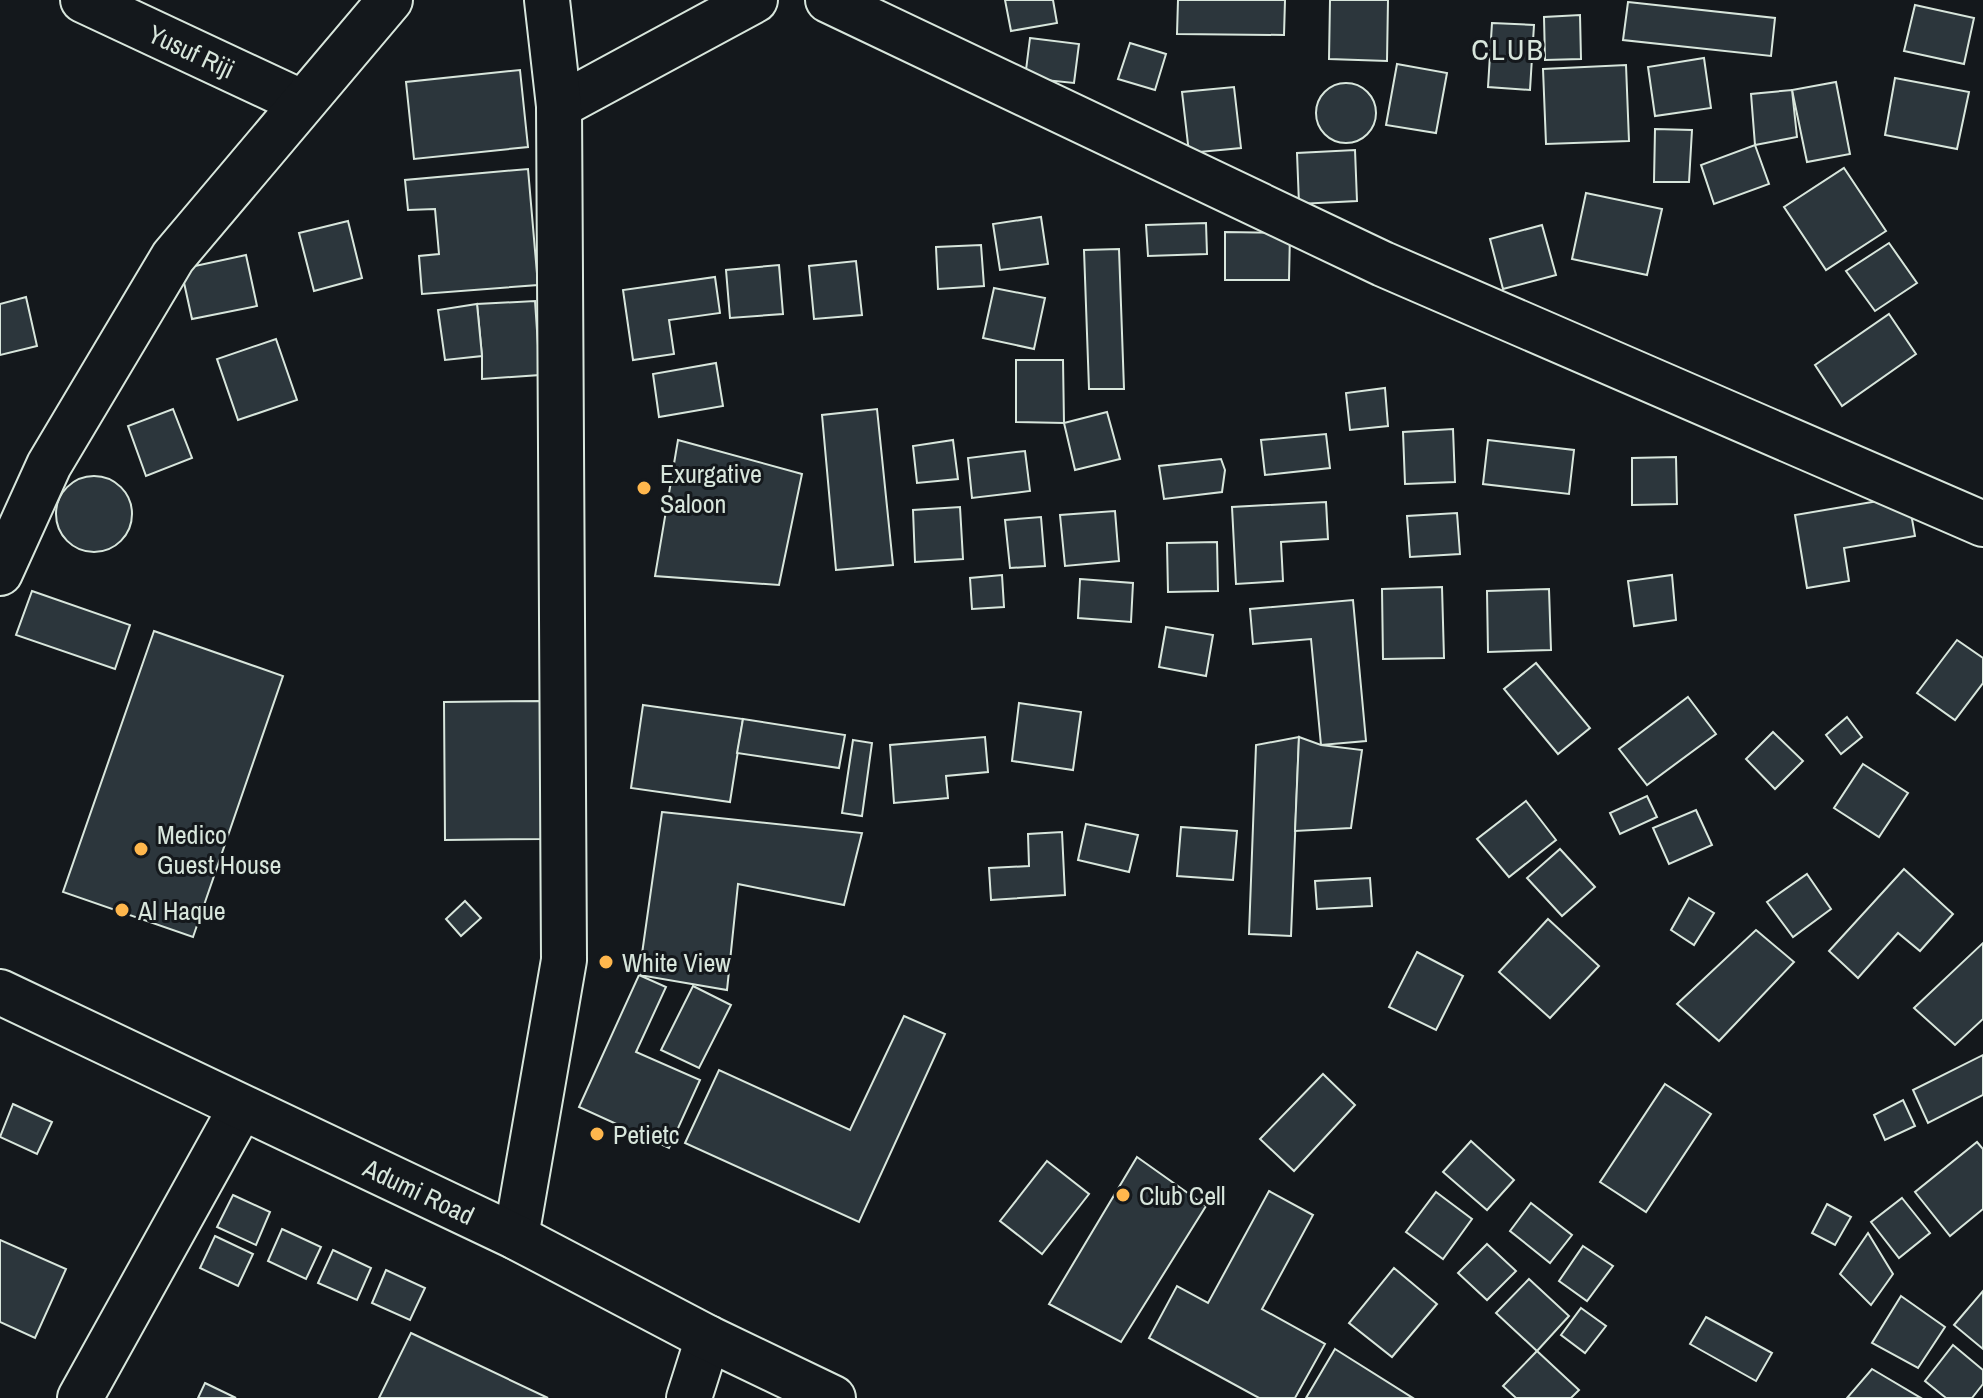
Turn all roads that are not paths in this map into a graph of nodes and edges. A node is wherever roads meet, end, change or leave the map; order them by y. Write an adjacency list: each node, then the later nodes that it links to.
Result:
1 (83, 0): 6 (street, Yusuf Riji)
2 (390, 0): 6 (street)
3 (547, 0): 7 (street)
4 (755, 0): 7 (street)
5 (828, 0): 8 (street)
6 (301, 102): 9 (street)
7 (559, 106): 12 (street)
8 (1983, 524)
9 (0, 573)
10 (0, 992): 11 (street, Adumi Road)
11 (241, 1108): 12 (street, Adumi Road); 14 (street)
12 (516, 1237): 13 (street, Adumi Road)
13 (708, 1338): 15 (street); 16 (street, Adumi Road)
14 (80, 1398)
15 (689, 1398)
16 (833, 1398)

